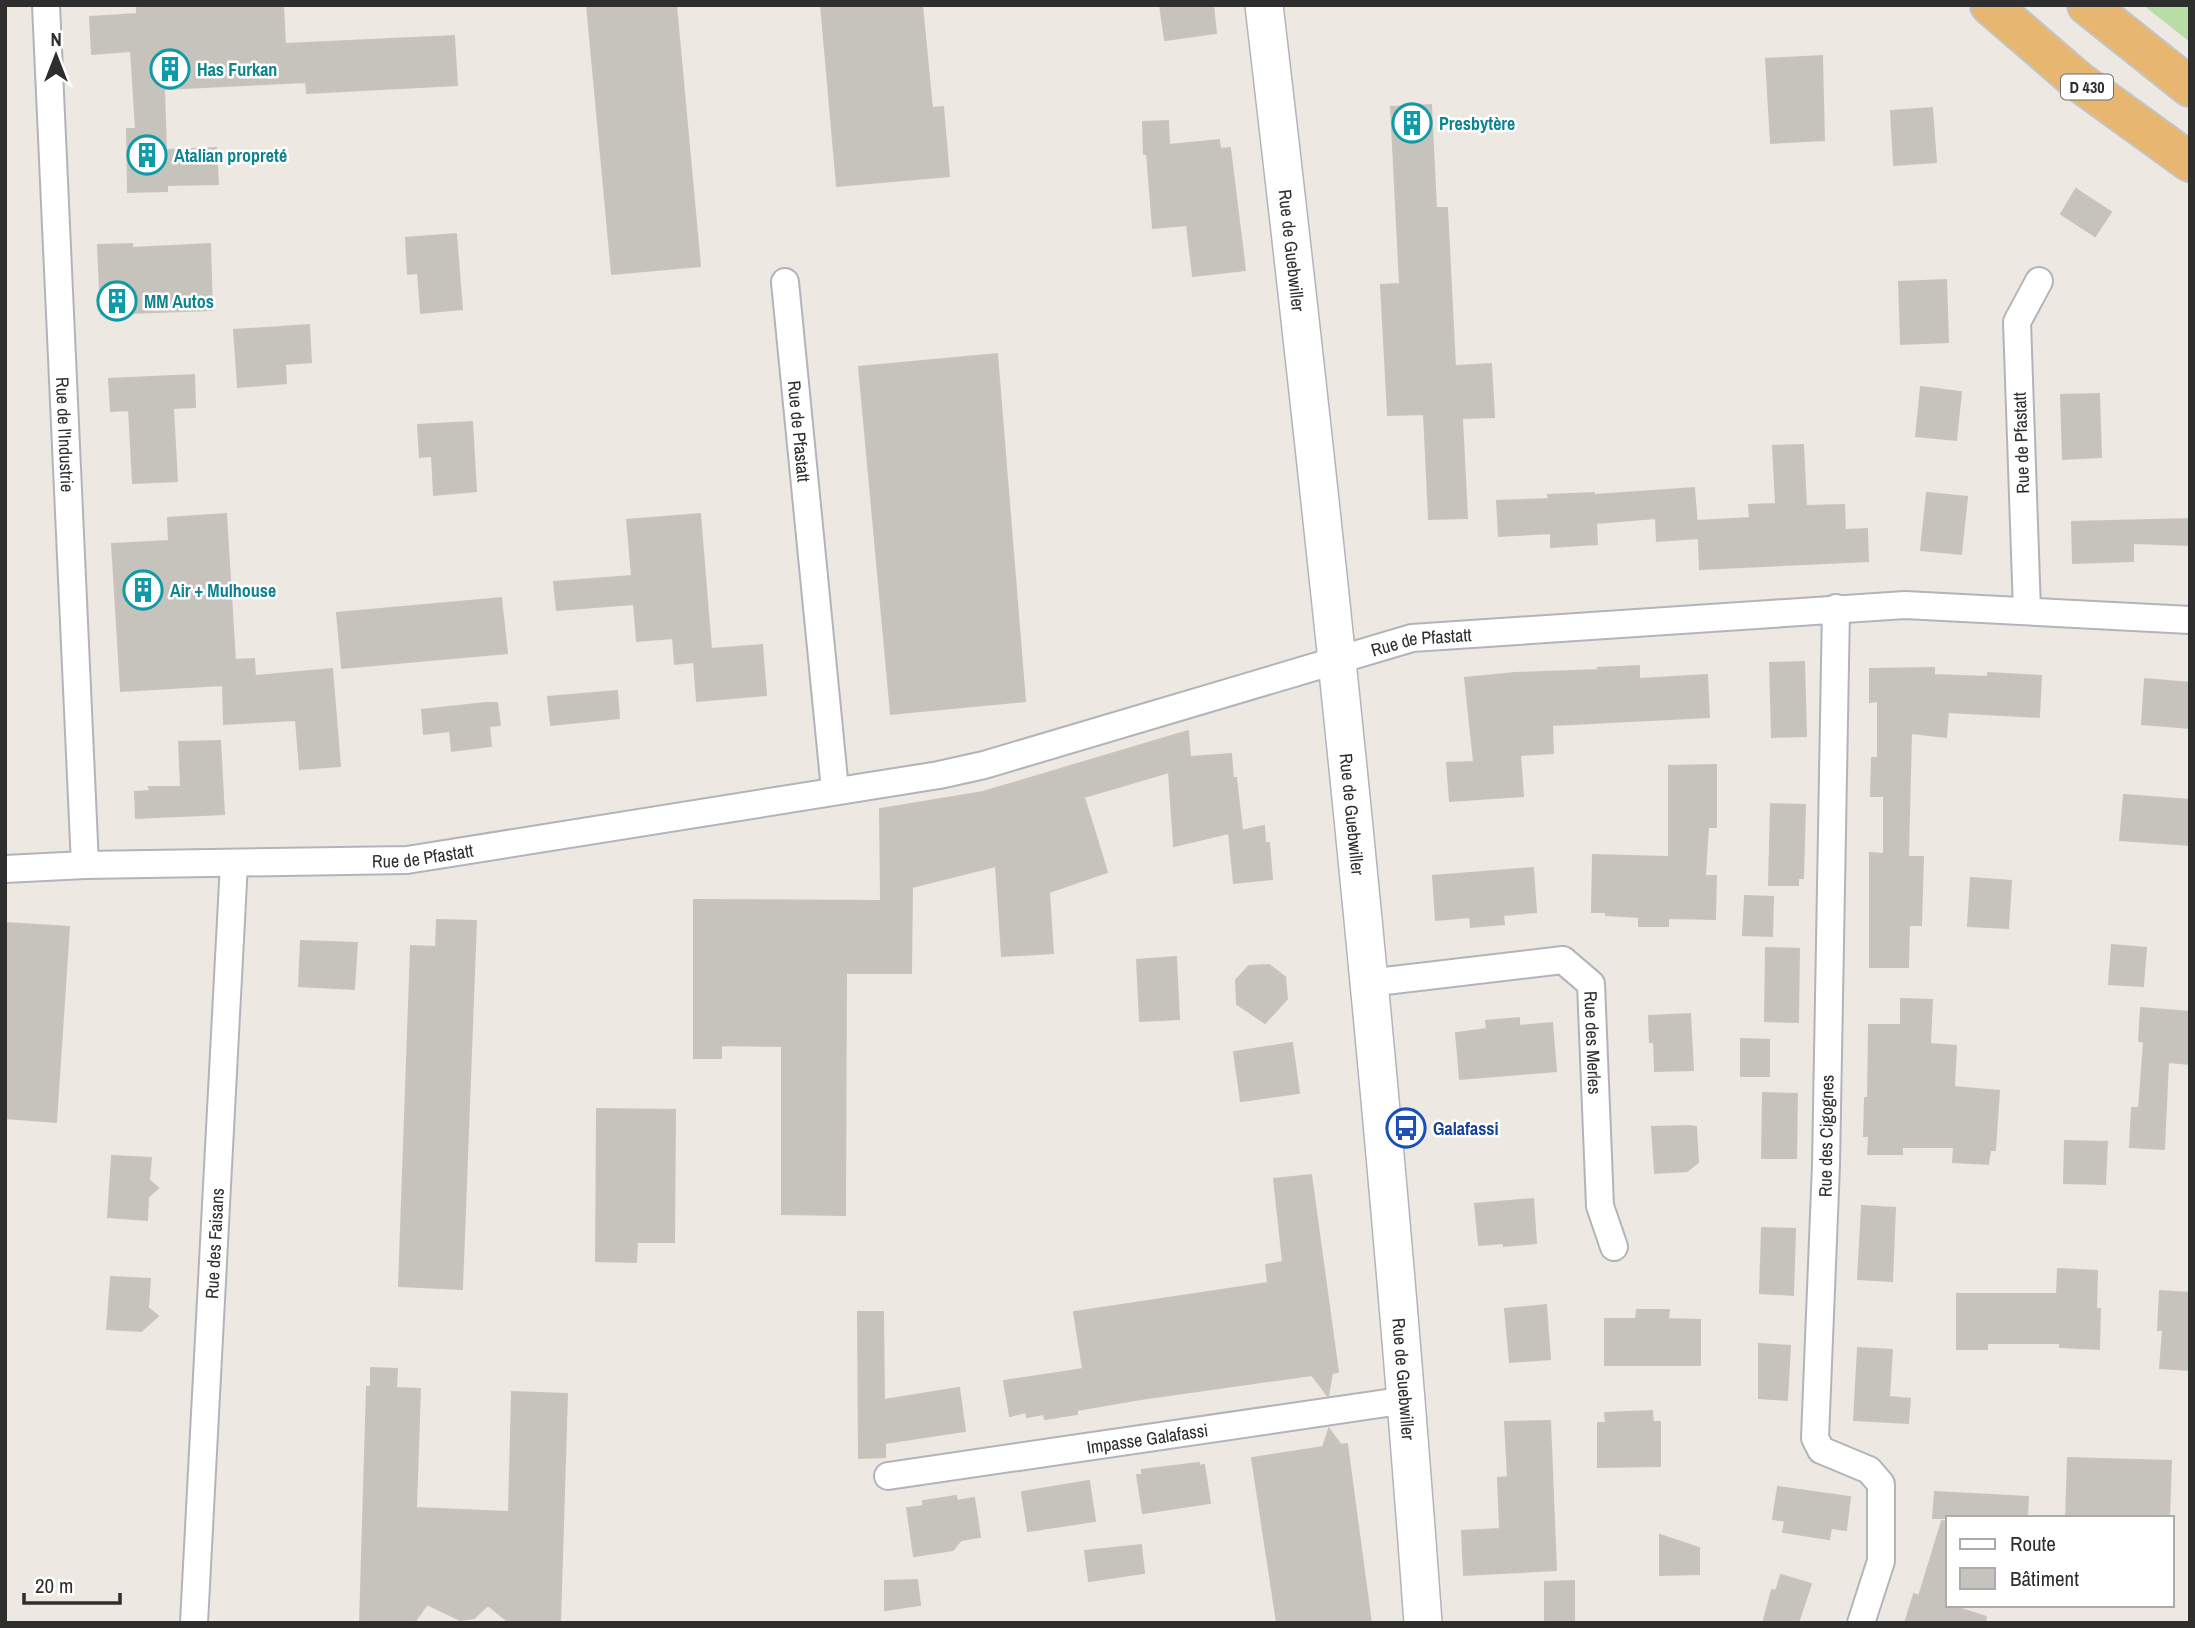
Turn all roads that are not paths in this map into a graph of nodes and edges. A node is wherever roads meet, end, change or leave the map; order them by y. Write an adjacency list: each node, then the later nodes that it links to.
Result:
1 (46, 5): 15 (street, Rue de l'Industrie)
2 (1264, 5): 12 (main road, Rue de Guebwiller)
3 (1990, 5): 6 (highway, D 430)
4 (2087, 5): 5 (highway)
5 (2190, 87)
6 (2190, 162)
7 (2039, 281): 10 (street, Rue de Pfastatt)
8 (785, 282): 13 (street, Rue de Pfastatt)
9 (1836, 608): 10 (street, Rue de Pfastatt); 12 (street, Rue de Pfastatt); 23 (street, Rue des Cigognes)
10 (2027, 611): 11 (street, Rue de Pfastatt)
11 (2190, 620)
12 (1337, 660): 13 (street, Rue de Pfastatt); 17 (main road, Rue de Guebwiller)
13 (835, 790): 14 (street, Rue de Pfastatt)
14 (234, 863): 15 (street, Rue de Pfastatt); 21 (street, Rue des Faisans)
15 (85, 865): 16 (street, Rue de Pfastatt)
16 (5, 869)
17 (1368, 983): 18 (street, Rue des Merles); 19 (main road, Rue de Guebwiller)
18 (1614, 1247)
19 (1407, 1400): 20 (street, Impasse Galafassi); 22 (main road, Rue de Guebwiller)
20 (888, 1476)
21 (194, 1623)
22 (1423, 1623)
23 (1861, 1623)

